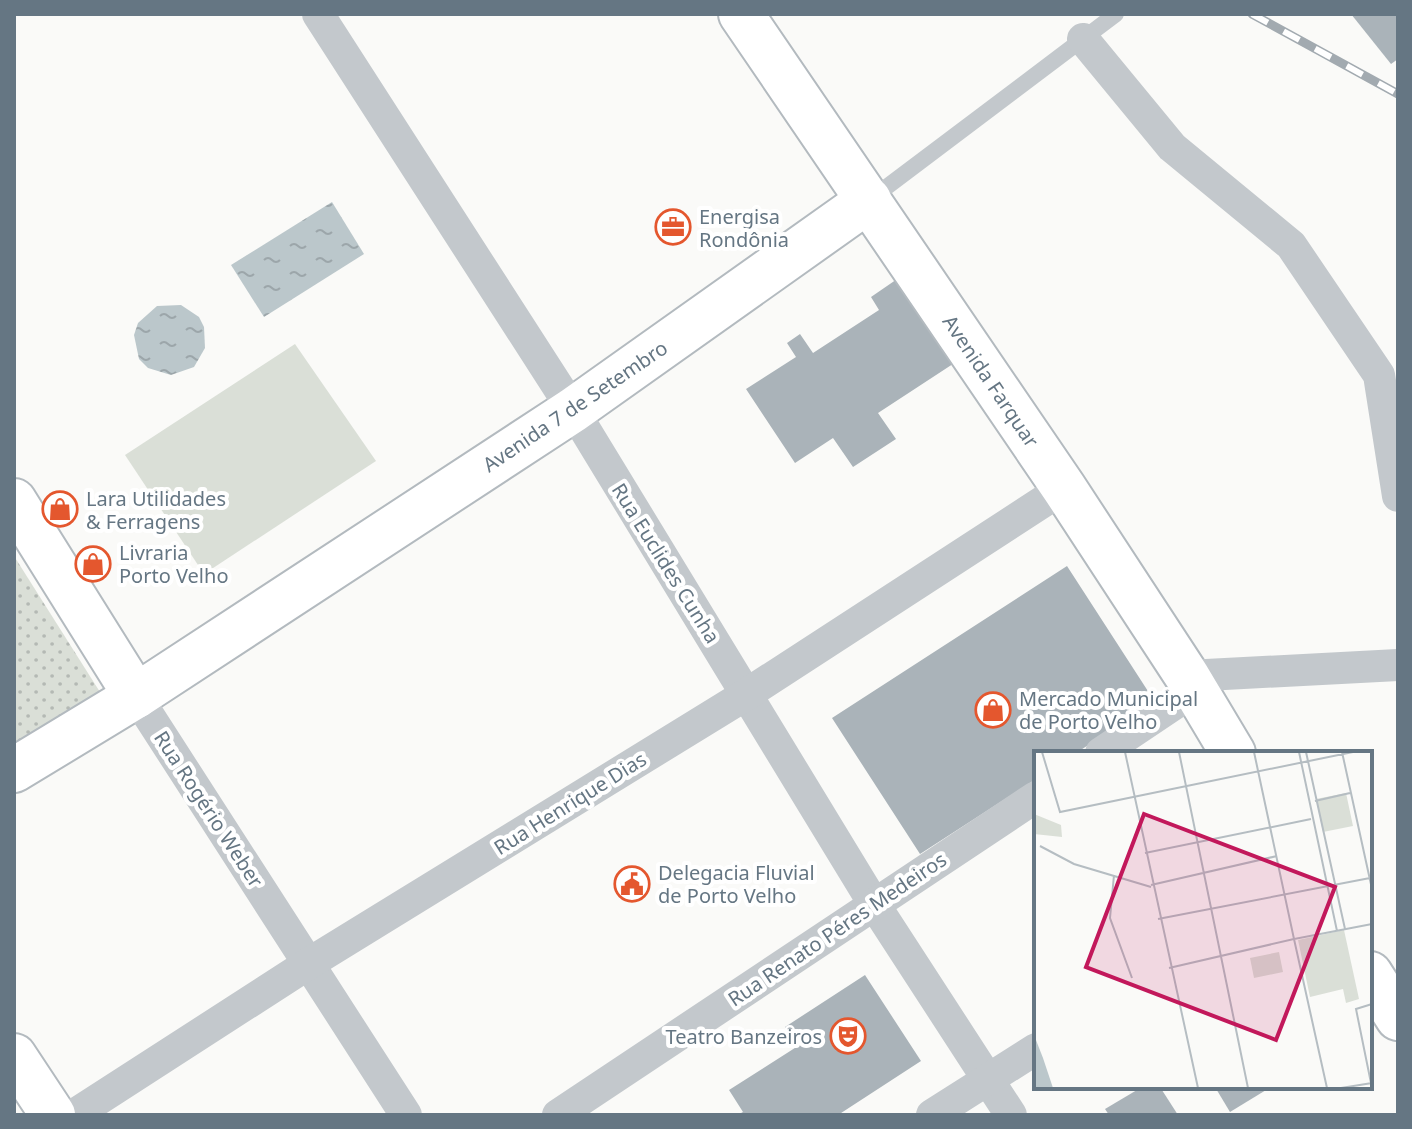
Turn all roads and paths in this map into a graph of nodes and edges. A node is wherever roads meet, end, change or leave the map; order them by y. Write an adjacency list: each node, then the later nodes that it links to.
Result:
1 (318, 14): 6 (street, Rua Euclides Cunha)
2 (741, 14): 5 (street, Avenida Farquar)
3 (1116, 14): 4 (lane, Avenida 7 de Setembro)
4 (1083, 39): 5 (lane, Avenida 7 de Setembro); 8 (street)
5 (869, 200): 6 (street, Avenida 7 de Setembro); 7 (street, Avenida Farquar)
6 (573, 410): 12 (street, Rua Euclides Cunha); 13 (street, Avenida 7 de Setembro)
7 (1064, 488): 11 (street, Avenida Farquar); 12 (street, Rua Henrique Dias)
8 (1398, 496)
9 (14, 501): 13 (street, Rua Rogério Weber)
10 (1398, 665): 11 (street)
11 (1191, 683): 14 (street); 15 (street, Avenida Farquar)
12 (747, 694): 18 (street, Rua Euclides Cunha); 19 (street, Rua Henrique Dias)
13 (136, 696): 16 (street, Avenida 7 de Setembro); 19 (street, Rua Rogério Weber)
14 (1104, 751)
15 (1232, 751)
16 (14, 770)
17 (1034, 798): 18 (street, Rua Renato Péres Medeiros)
18 (874, 904): 24 (street, Rua Euclides Cunha); 28 (street, Rua Renato Péres Medeiros)
19 (308, 964): 26 (street, Rua Henrique Dias); 27 (street, Rua Rogério Weber)
20 (1372, 977): 21 (street)
21 (1398, 1018)
22 (1034, 1050): 24 (street)
23 (14, 1056): 25 (street)
24 (987, 1080): 29 (street); 30 (street, Rua Euclides Cunha)
25 (53, 1115)
26 (74, 1115)
27 (406, 1115)
28 (558, 1115)
29 (932, 1115)
30 (1011, 1115)

